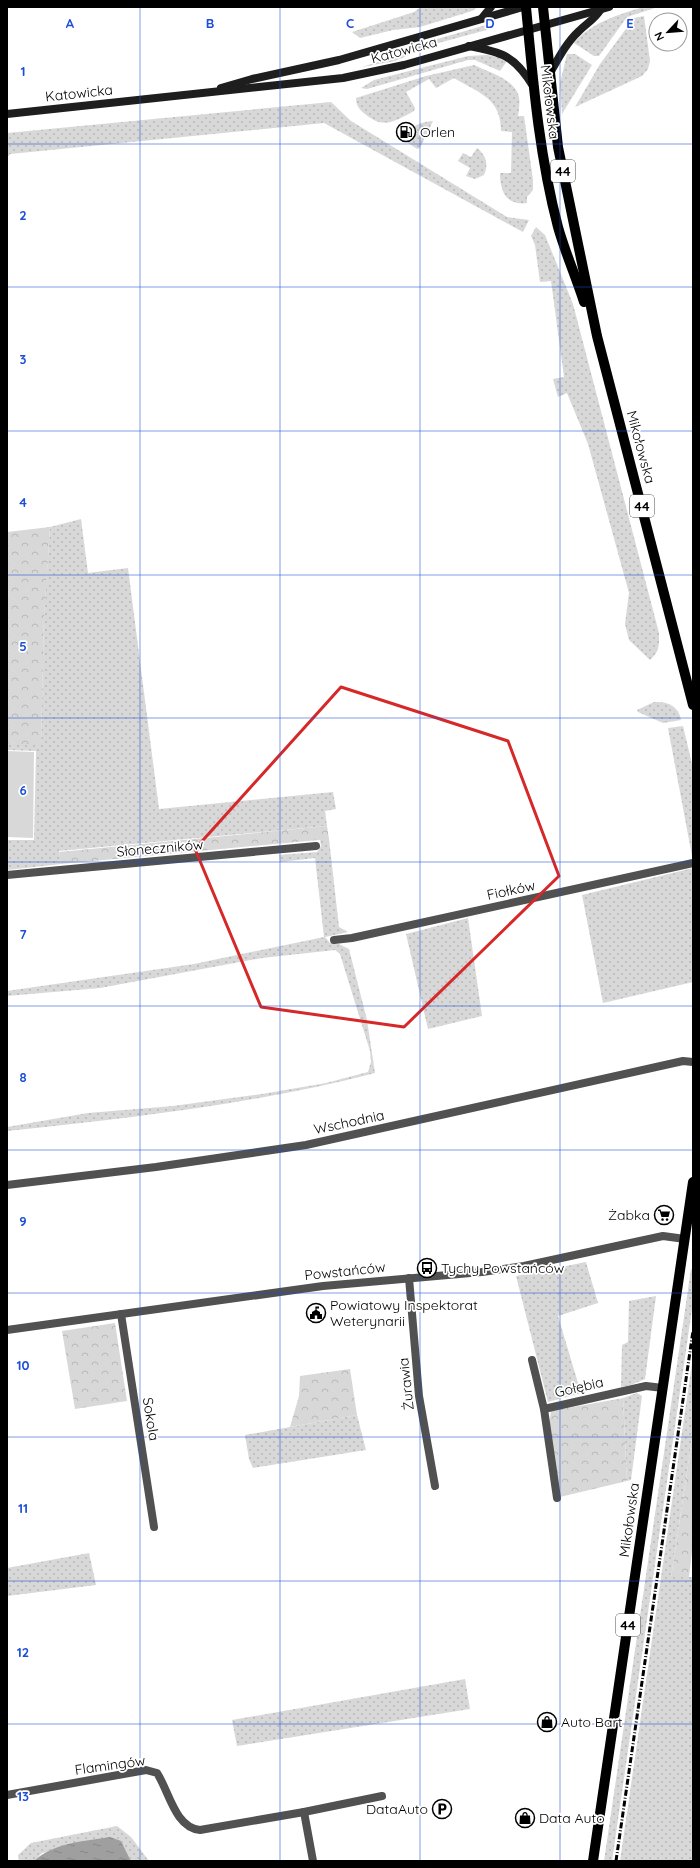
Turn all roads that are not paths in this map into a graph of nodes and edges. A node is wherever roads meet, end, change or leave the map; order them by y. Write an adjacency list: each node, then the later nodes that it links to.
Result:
1 (491, 7): 5 (main road)
2 (524, 7): 5 (main road, Katowicka); 7 (main road, Mikołowska / 44)
3 (543, 7): 6 (main road, 44)
4 (605, 8): 6 (main road, Katowicka); 9 (main road)
5 (482, 18): 11 (main road, Katowicka)
6 (544, 25): 7 (main road, Katowicka); 9 (main road, Mikołowska / 44)
7 (528, 29): 8 (main road, Katowicka); 10 (main road, Mikołowska / 44)
8 (466, 46): 10 (main road); 11 (main road, Katowicka)
9 (549, 75): 13 (main road, Mikołowska / 44)
10 (533, 86): 13 (main road, Mikołowska / 44)
11 (201, 94): 12 (main road, Katowicka)
12 (7, 114)
13 (596, 336): 14 (main road, Mikołowska / 44)
14 (693, 705)
15 (316, 846): 17 (street, Słoneczników)
16 (693, 863): 18 (street, Fiołków)
17 (7, 875)
18 (334, 940)
19 (693, 1062): 21 (street, Wschodnia)
20 (693, 1182): 22 (main road, Mikołowska / 44)
21 (7, 1185)
22 (685, 1239): 23 (street, Powstańców); 27 (main road, Mikołowska / 44)
23 (409, 1278): 24 (street, Powstańców); 29 (street, Żurawia)
24 (121, 1314): 25 (street, Powstańców); 31 (street, Sokola)
25 (7, 1330)
26 (532, 1360): 28 (street)
27 (663, 1388): 28 (street, Gołębia); 36 (main road, Mikołowska / 44)
28 (544, 1409): 30 (street, Gołębia)
29 (435, 1486)
30 (557, 1498)
31 (154, 1527)
32 (7, 1795): 34 (street, Flamingów)
33 (382, 1796): 34 (street, Flamingów)
34 (304, 1812): 35 (street)
35 (314, 1861)
36 (593, 1861)

